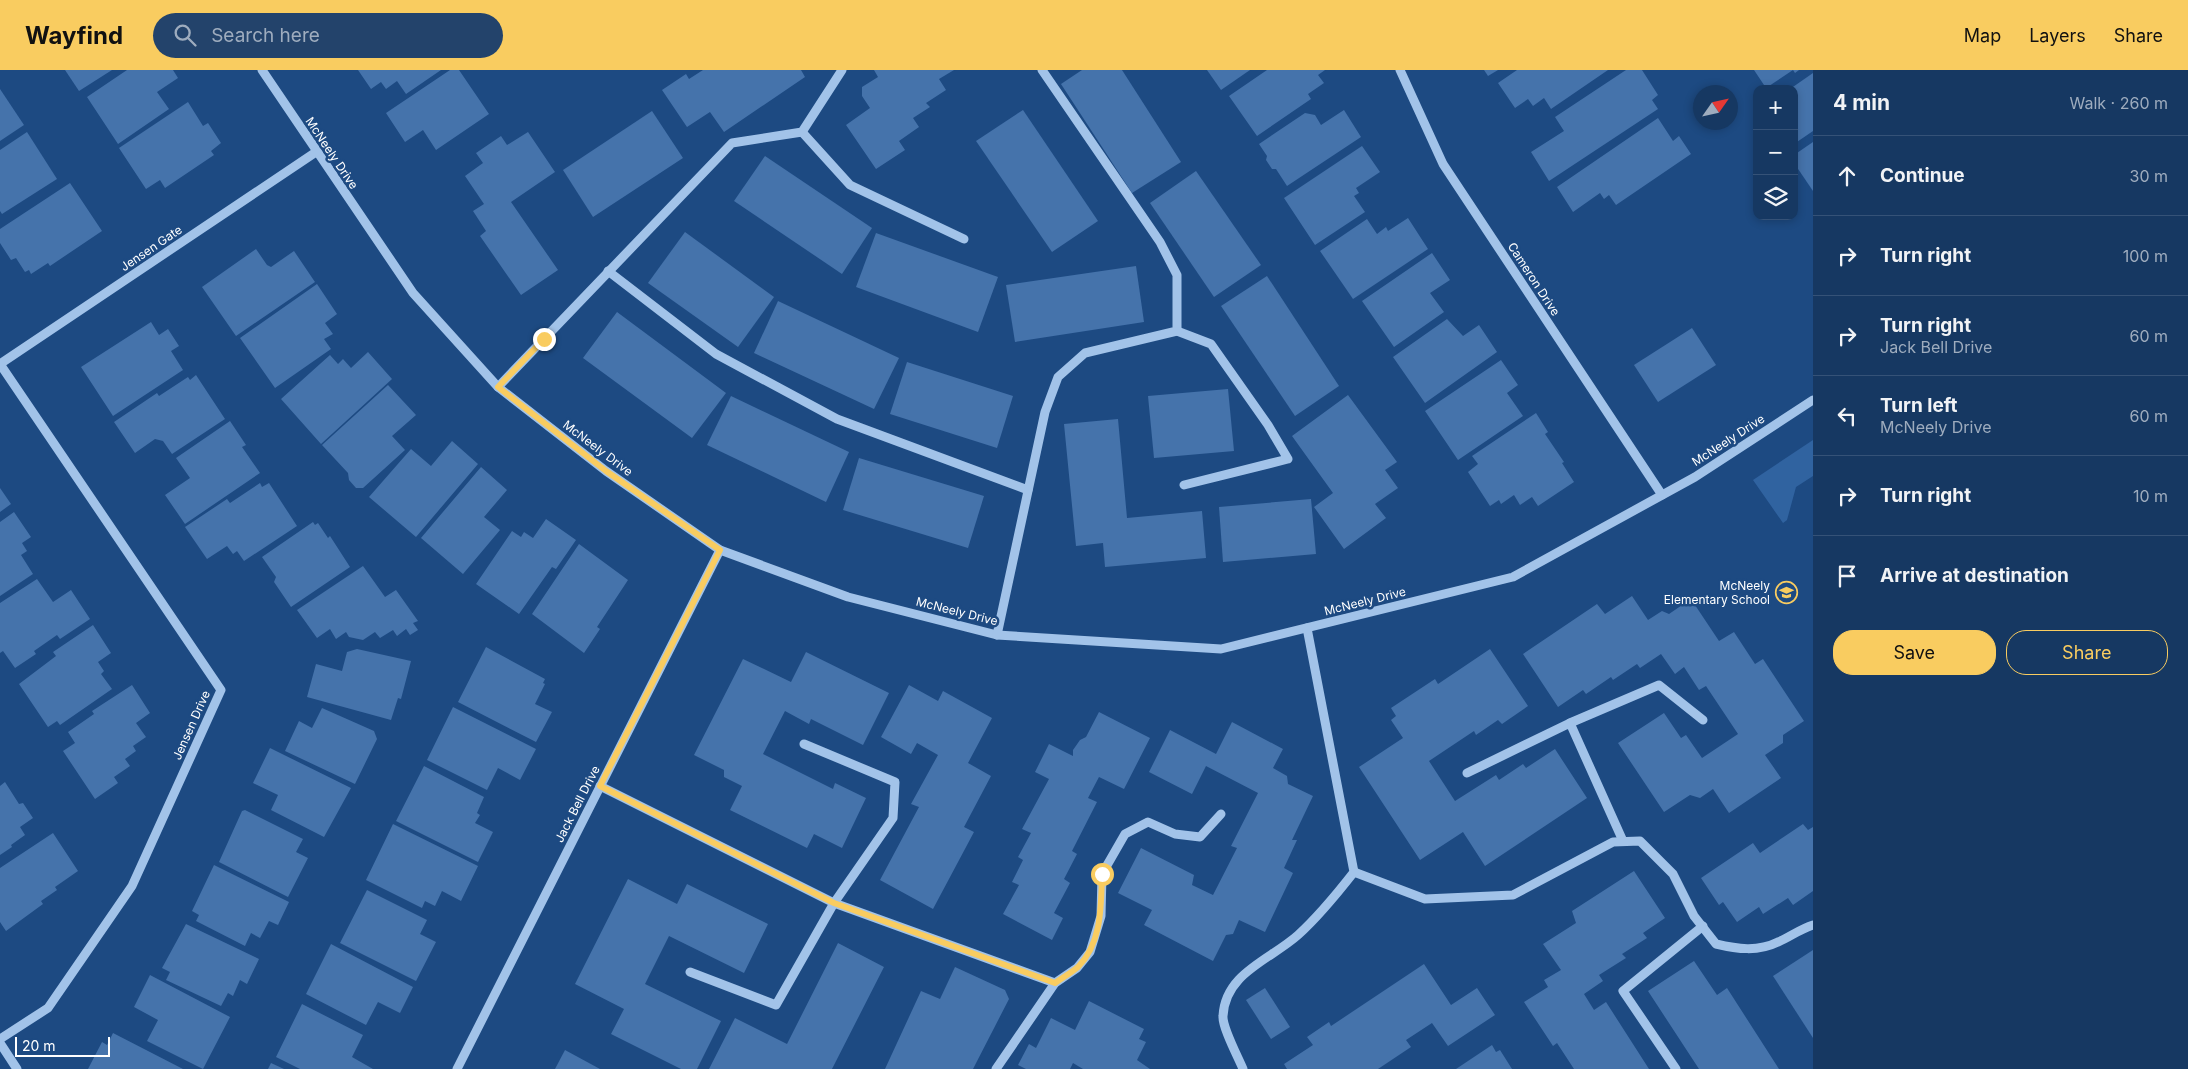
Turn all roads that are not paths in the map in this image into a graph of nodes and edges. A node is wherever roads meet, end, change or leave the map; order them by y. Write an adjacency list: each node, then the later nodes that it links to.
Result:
1 (262, 70): 6 (street, McNeely Drive)
2 (842, 70): 5 (street)
3 (1042, 70): 9 (street)
4 (1400, 70): 15 (street, Cameron Drive)
5 (802, 132): 7 (street); 8 (street)
6 (316, 152): 10 (street, Jensen Gate); 11 (street, McNeely Drive)
7 (964, 239)
8 (608, 271): 11 (street); 14 (street)
9 (1177, 331): 13 (street); 14 (street)
10 (0, 364): 32 (street, Jensen Drive)
11 (498, 387): 16 (street, McNeely Drive)
12 (1813, 400): 15 (street, McNeely Drive)
13 (1184, 485)
14 (1028, 490): 18 (street)
15 (1662, 495): 17 (street, McNeely Drive)
16 (720, 550): 18 (street, McNeely Drive); 23 (street, Jack Bell Drive)
17 (1307, 628): 18 (street, McNeely Drive); 26 (street)
18 (997, 635)
19 (1703, 720): 20 (street)
20 (1570, 723): 22 (street); 25 (street)
21 (804, 744): 27 (street)
22 (1467, 773)
23 (600, 786): 27 (street); 34 (street, Jack Bell Drive)
24 (1221, 814): 31 (street)
25 (1622, 841): 26 (street); 29 (street)
26 (1354, 872): 36 (street)
27 (834, 903): 30 (street); 31 (street)
28 (1813, 925): 29 (street)
29 (1703, 926): 37 (street)
30 (690, 972)
31 (1055, 983): 35 (street)
32 (0, 1041): 33 (street)
33 (17, 1069)
34 (457, 1069)
35 (996, 1069)
36 (1243, 1069)
37 (1676, 1069)

